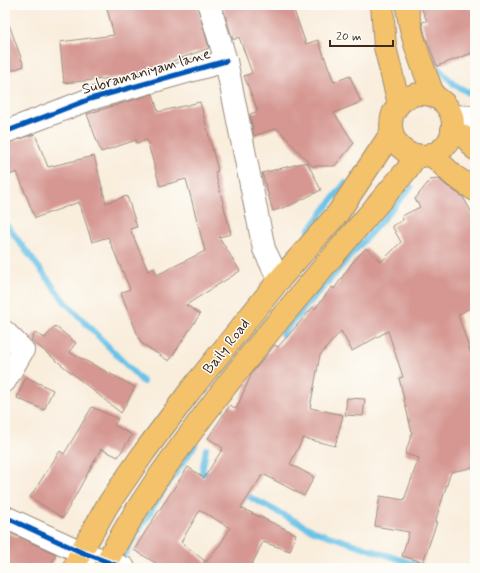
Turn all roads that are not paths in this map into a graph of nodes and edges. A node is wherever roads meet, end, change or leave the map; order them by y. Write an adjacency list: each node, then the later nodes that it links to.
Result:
1 (209, 5): 4 (street)
2 (382, 5): 6 (main road)
3 (407, 5): 5 (main road)
4 (226, 61): 9 (street, Subramaniyam lane); 14 (street)
5 (434, 96): 6 (main road); 8 (main road)
6 (399, 104): 10 (main road)
7 (475, 117): 8 (street)
8 (452, 123): 11 (main road); 12 (main road)
9 (5, 132)
10 (392, 132): 12 (main road); 14 (main road, Baily Road)
11 (475, 149)
12 (424, 155): 13 (main road); 19 (main road, Baily Road)
13 (475, 190)
14 (279, 280): 18 (main road, Baily Road)
15 (5, 332): 16 (street)
16 (5, 381)
17 (5, 517): 18 (street)
18 (78, 560): 19 (street)
19 (112, 566)

